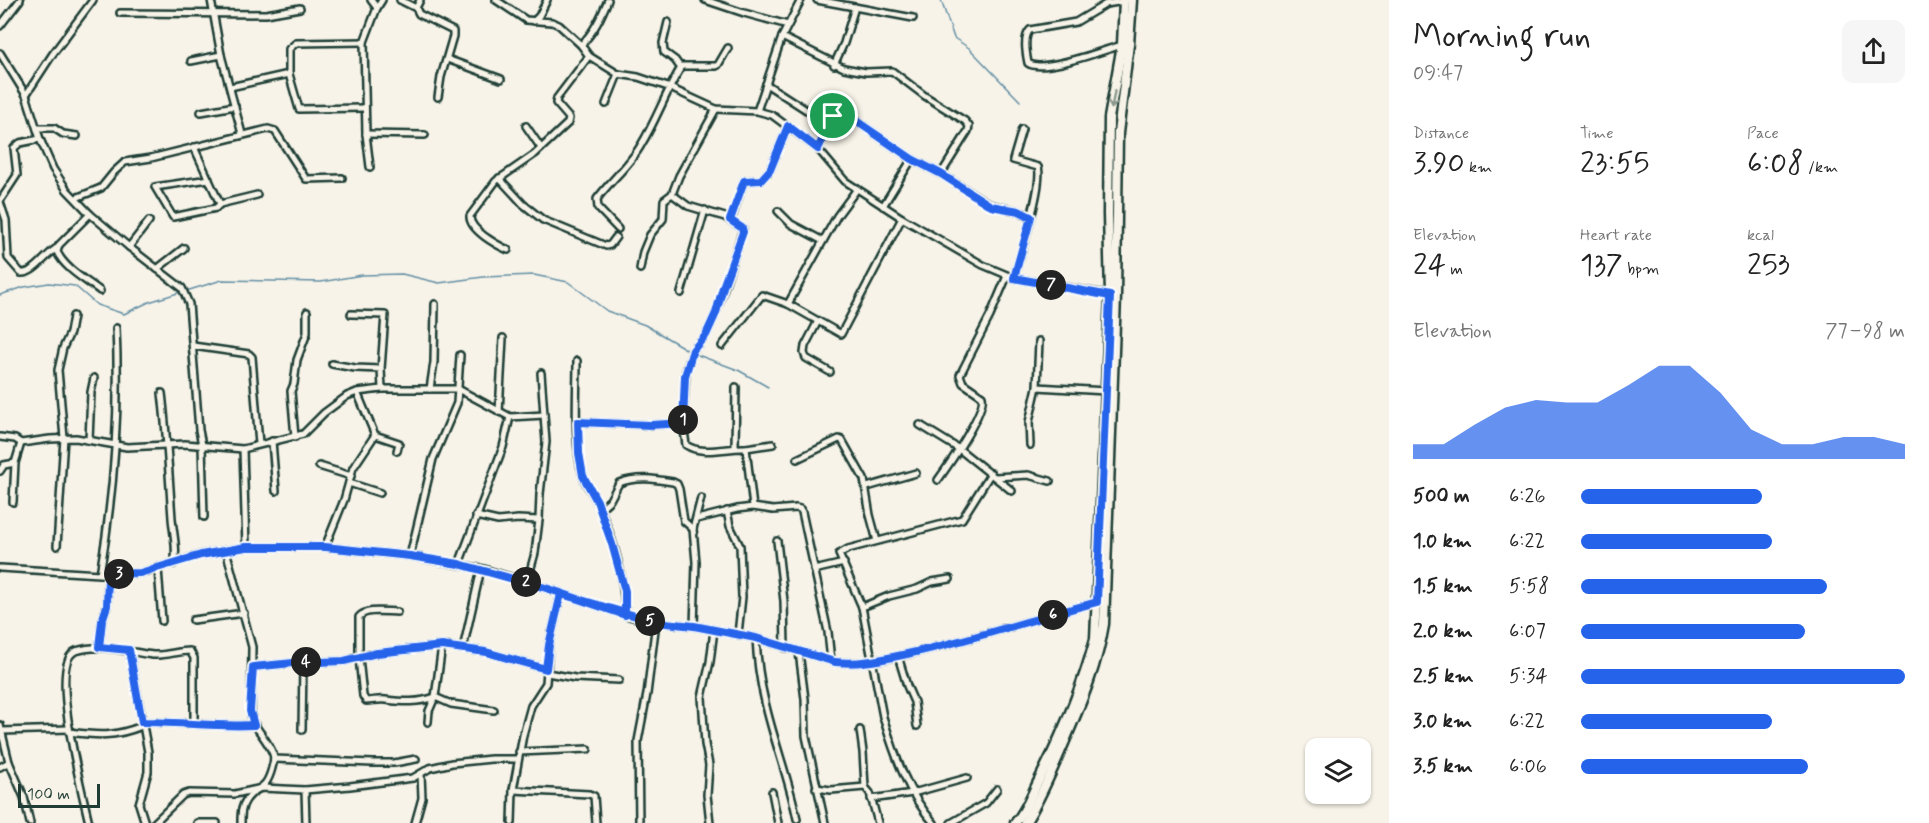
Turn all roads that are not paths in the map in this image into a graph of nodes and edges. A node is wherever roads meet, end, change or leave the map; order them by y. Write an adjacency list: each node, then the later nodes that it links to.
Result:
1 (20, 0): 24 (street)
2 (93, 0): 43 (street)
3 (211, 0): 19 (street)
4 (370, 0): 17 (street)
5 (382, 0): 17 (street)
6 (400, 0): 14 (street)
7 (496, 0): 21 (street)
8 (547, 0): 21 (street)
9 (608, 0): 27 (street)
10 (705, 0): 23 (street)
11 (801, 0): 23 (street)
12 (817, 0): 15 (street)
13 (1127, 0): 28 (main road); 28 (street); 66 (main road)
14 (416, 5): 33 (street)
15 (855, 7): 20 (street); 35 (street)
16 (300, 8): 19 (street)
17 (376, 8): 26 (street)
18 (120, 13): 19 (street)
19 (213, 14): 31 (street)
20 (914, 18)
21 (533, 22): 27 (street)
22 (668, 22): 36 (street)
23 (788, 25): 25 (street)
24 (0, 26)
25 (782, 38): 35 (street); 40 (street)
26 (364, 42): 37 (street); 47 (street)
27 (581, 45): 32 (street)
28 (1122, 45): 66 (main road, one-way to 66)
29 (728, 48): 36 (street)
30 (0, 53): 43 (street)
31 (221, 55): 34 (street); 41 (street)
32 (589, 56): 38 (street); 62 (street)
33 (447, 59): 39 (street); 44 (street)
34 (191, 61)
35 (834, 65): 67 (street)
36 (680, 68): 42 (street)
37 (289, 74): 41 (street); 47 (street)
38 (618, 74): 42 (street); 45 (street)
39 (501, 79)
40 (766, 84): 49 (street); 51 (street)
41 (230, 87): 46 (street)
42 (668, 87): 48 (street); 85 (street)
43 (26, 95): 54 (street)
44 (438, 97)
45 (606, 104)
46 (235, 106): 50 (street); 56 (street)
47 (365, 108): 57 (street)
48 (716, 109): 49 (street); 72 (street)
49 (757, 111): 53 (street)
50 (201, 112)
51 (833, 116): 63 (street); 64 (street)
52 (526, 126): 62 (street)
53 (788, 126): 63 (street); 84 (street)
54 (37, 128): 59 (street); 60 (street)
55 (1022, 129): 81 (street)
56 (242, 134): 61 (street); 68 (street)
57 (366, 134): 58 (street); 65 (street)
58 (425, 135)
59 (77, 136)
60 (40, 139): 74 (street); 75 (street)
61 (194, 147): 70 (street); 74 (street)
62 (542, 148): 69 (street)
63 (818, 149): 71 (street)
64 (912, 159): 67 (street); 77 (street)
65 (370, 167)
66 (1113, 167): 98 (main road); 235 (main road)
67 (941, 174): 81 (street)
68 (342, 178)
69 (499, 178): 86 (street); 91 (street)
70 (209, 179): 76 (street); 76 (street)
71 (857, 189): 77 (street); 87 (street)
72 (672, 194): 78 (street); 93 (street)
73 (257, 195): 76 (street)
74 (76, 198): 80 (street)
75 (0, 202): 89 (street)
76 (220, 204)
77 (883, 206): 82 (street)
78 (705, 210): 84 (street); 97 (street)
79 (778, 211): 87 (street)
80 (90, 214): 88 (street); 89 (street)
81 (1031, 217): 95 (street)
82 (902, 218): 94 (street); 104 (street)
83 (149, 220): 88 (street)
84 (730, 220): 129 (street)
85 (618, 229)
86 (616, 237)
87 (823, 241): 100 (street)
88 (129, 247): 92 (street)
89 (57, 248): 96 (street)
90 (184, 248): 92 (street)
91 (508, 250)
92 (157, 269): 108 (street)
93 (640, 269)
94 (1007, 276): 95 (street); 147 (street)
95 (1014, 278): 98 (street)
96 (100, 291)
97 (681, 293)
98 (1110, 296): 122 (main road)
99 (435, 304): 120 (street)
100 (788, 304): 104 (street); 109 (street)
101 (307, 312): 133 (street)
102 (351, 314): 113 (street)
103 (73, 316): 134 (street)
104 (818, 321): 114 (street)
105 (116, 328): 140 (street)
106 (503, 338): 125 (street)
107 (1039, 341): 118 (street)
108 (193, 346): 138 (street); 142 (street)
109 (722, 346)
110 (460, 355): 121 (street)
111 (577, 361): 128 (street)
112 (332, 364): 113 (street)
113 (381, 369): 119 (street)
114 (830, 372)
115 (541, 374): 126 (street)
116 (94, 378): 135 (street)
117 (736, 387): 144 (street)
118 (1037, 387): 122 (street); 143 (street)
119 (382, 389): 120 (street); 123 (street)
120 (430, 389): 121 (street)
121 (458, 389): 125 (street); 178 (street)
122 (1106, 391): 191 (main road)
123 (357, 392): 131 (street); 133 (street)
124 (162, 393): 141 (street)
125 (500, 412): 127 (street)
126 (544, 415): 127 (street); 170 (street)
127 (510, 417): 167 (street)
128 (578, 422): 129 (street); 165 (street)
129 (683, 423): 144 (street)
130 (920, 425): 147 (street)
131 (375, 435): 148 (street); 155 (street)
132 (0, 436): 137 (street)
133 (295, 437): 136 (street)
134 (64, 438): 135 (street); 137 (street); 174 (street)
135 (89, 440): 140 (street)
136 (272, 441): 138 (street); 159 (street)
137 (21, 443): 150 (street)
138 (259, 444): 146 (street)
139 (773, 444): 145 (street)
140 (115, 445): 141 (street); 186 (street)
141 (168, 445): 142 (street); 180 (street)
142 (202, 445): 146 (street); 168 (street)
143 (1030, 446)
144 (735, 447): 145 (street)
145 (746, 448): 164 (street)
146 (243, 449): 175 (street)
147 (959, 449): 154 (street); 156 (street)
148 (397, 451)
149 (797, 459): 158 (street)
150 (15, 463): 152 (street); 163 (street)
151 (319, 466): 155 (street)
152 (0, 471)
153 (916, 473): 158 (street)
154 (993, 475): 157 (street); 160 (street); 173 (street)
155 (350, 479): 161 (street); 176 (street)
156 (938, 480)
157 (1050, 481)
158 (867, 487): 173 (street)
159 (276, 491)
160 (1012, 491)
161 (380, 494)
162 (701, 498): 169 (street)
163 (13, 502)
164 (753, 507): 166 (street); 185 (street)
165 (600, 508): 171 (street); 195 (street)
166 (727, 511): 169 (street); 201 (street)
167 (476, 516): 170 (street); 181 (street)
168 (204, 518)
169 (697, 519): 171 (street)
170 (539, 520): 189 (street)
171 (693, 528): 199 (street)
172 (777, 540): 205 (street)
173 (877, 541): 179 (street)
174 (57, 546)
175 (246, 547): 176 (street); 177 (street)
176 (325, 547): 178 (street)
177 (226, 550): 180 (street); 194 (street)
178 (410, 556): 181 (street)
179 (844, 563): 185 (street); 192 (street)
180 (174, 564): 183 (street)
181 (459, 564): 184 (street)
182 (0, 567): 186 (street)
183 (158, 569): 187 (street); 197 (street)
184 (481, 569): 189 (street); 207 (street)
185 (814, 570): 211 (street)
186 (100, 574): 187 (street)
187 (108, 574): 204 (street)
188 (950, 579): 192 (street)
189 (527, 582): 190 (street)
190 (561, 594): 195 (street); 215 (street)
191 (1097, 602): 209 (street); 235 (main road)
192 (862, 607): 213 (street)
193 (397, 612): 210 (street)
194 (244, 614): 196 (street); 214 (street)
195 (625, 615): 198 (street)
196 (193, 620)
197 (162, 621)
198 (656, 622): 199 (street); 259 (street)
199 (694, 626): 200 (street)
200 (714, 630): 201 (street); 260 (street)
201 (738, 634): 202 (street)
202 (756, 638): 205 (street); 247 (street)
203 (442, 646): 207 (street); 210 (street); 217 (street)
204 (99, 647): 206 (street); 225 (street)
205 (785, 648): 208 (street)
206 (129, 650): 220 (street); 221 (street)
207 (463, 650): 215 (street)
208 (799, 652): 211 (street); 240 (street)
209 (898, 656): 213 (street); 223 (street)
210 (358, 657): 212 (street); 217 (street)
211 (831, 661): 213 (street)
212 (303, 662): 214 (street); 226 (street)
213 (873, 662): 245 (street)
214 (253, 667): 222 (street)
215 (547, 671): 216 (street); 229 (street)
216 (619, 680)
217 (435, 697): 218 (street); 219 (street)
218 (494, 710)
219 (428, 722)
220 (194, 723): 221 (street); 222 (street)
221 (142, 724): 225 (street); 250 (street)
222 (254, 725): 230 (street)
223 (917, 726)
224 (1, 728): 225 (street); 233 (street)
225 (69, 730): 249 (street)
226 (302, 730)
227 (860, 730): 238 (street)
228 (588, 749): 229 (street)
229 (519, 752): 232 (street)
230 (274, 759): 231 (street); 239 (street)
231 (416, 759)
232 (518, 759): 236 (street); 243 (street)
233 (9, 762): 234 (street); 248 (street)
234 (0, 767)
235 (1047, 772): 266 (main road); 267 (main road)
236 (421, 774): 242 (street); 256 (street)
237 (967, 778): 245 (street)
238 (865, 787): 240 (street); 246 (street)
239 (262, 788): 242 (street); 251 (street); 254 (street)
240 (816, 788): 262 (street)
241 (997, 789): 265 (street)
242 (305, 790): 255 (street)
243 (513, 790): 257 (street); 258 (street)
244 (772, 792): 261 (street)
245 (913, 793): 246 (street); 264 (street)
246 (872, 799): 263 (street)
247 (797, 819)
248 (30, 823)
249 (89, 823)
250 (145, 823)
251 (154, 823)
252 (197, 823): 253 (street)
253 (218, 823)
254 (241, 823)
255 (306, 823)
256 (415, 823)
257 (512, 823)
258 (596, 823)
259 (639, 823)
260 (710, 823)
261 (778, 823)
262 (825, 823)
263 (878, 823)
264 (934, 823)
265 (951, 823)
266 (1015, 823)
267 (1025, 823)

